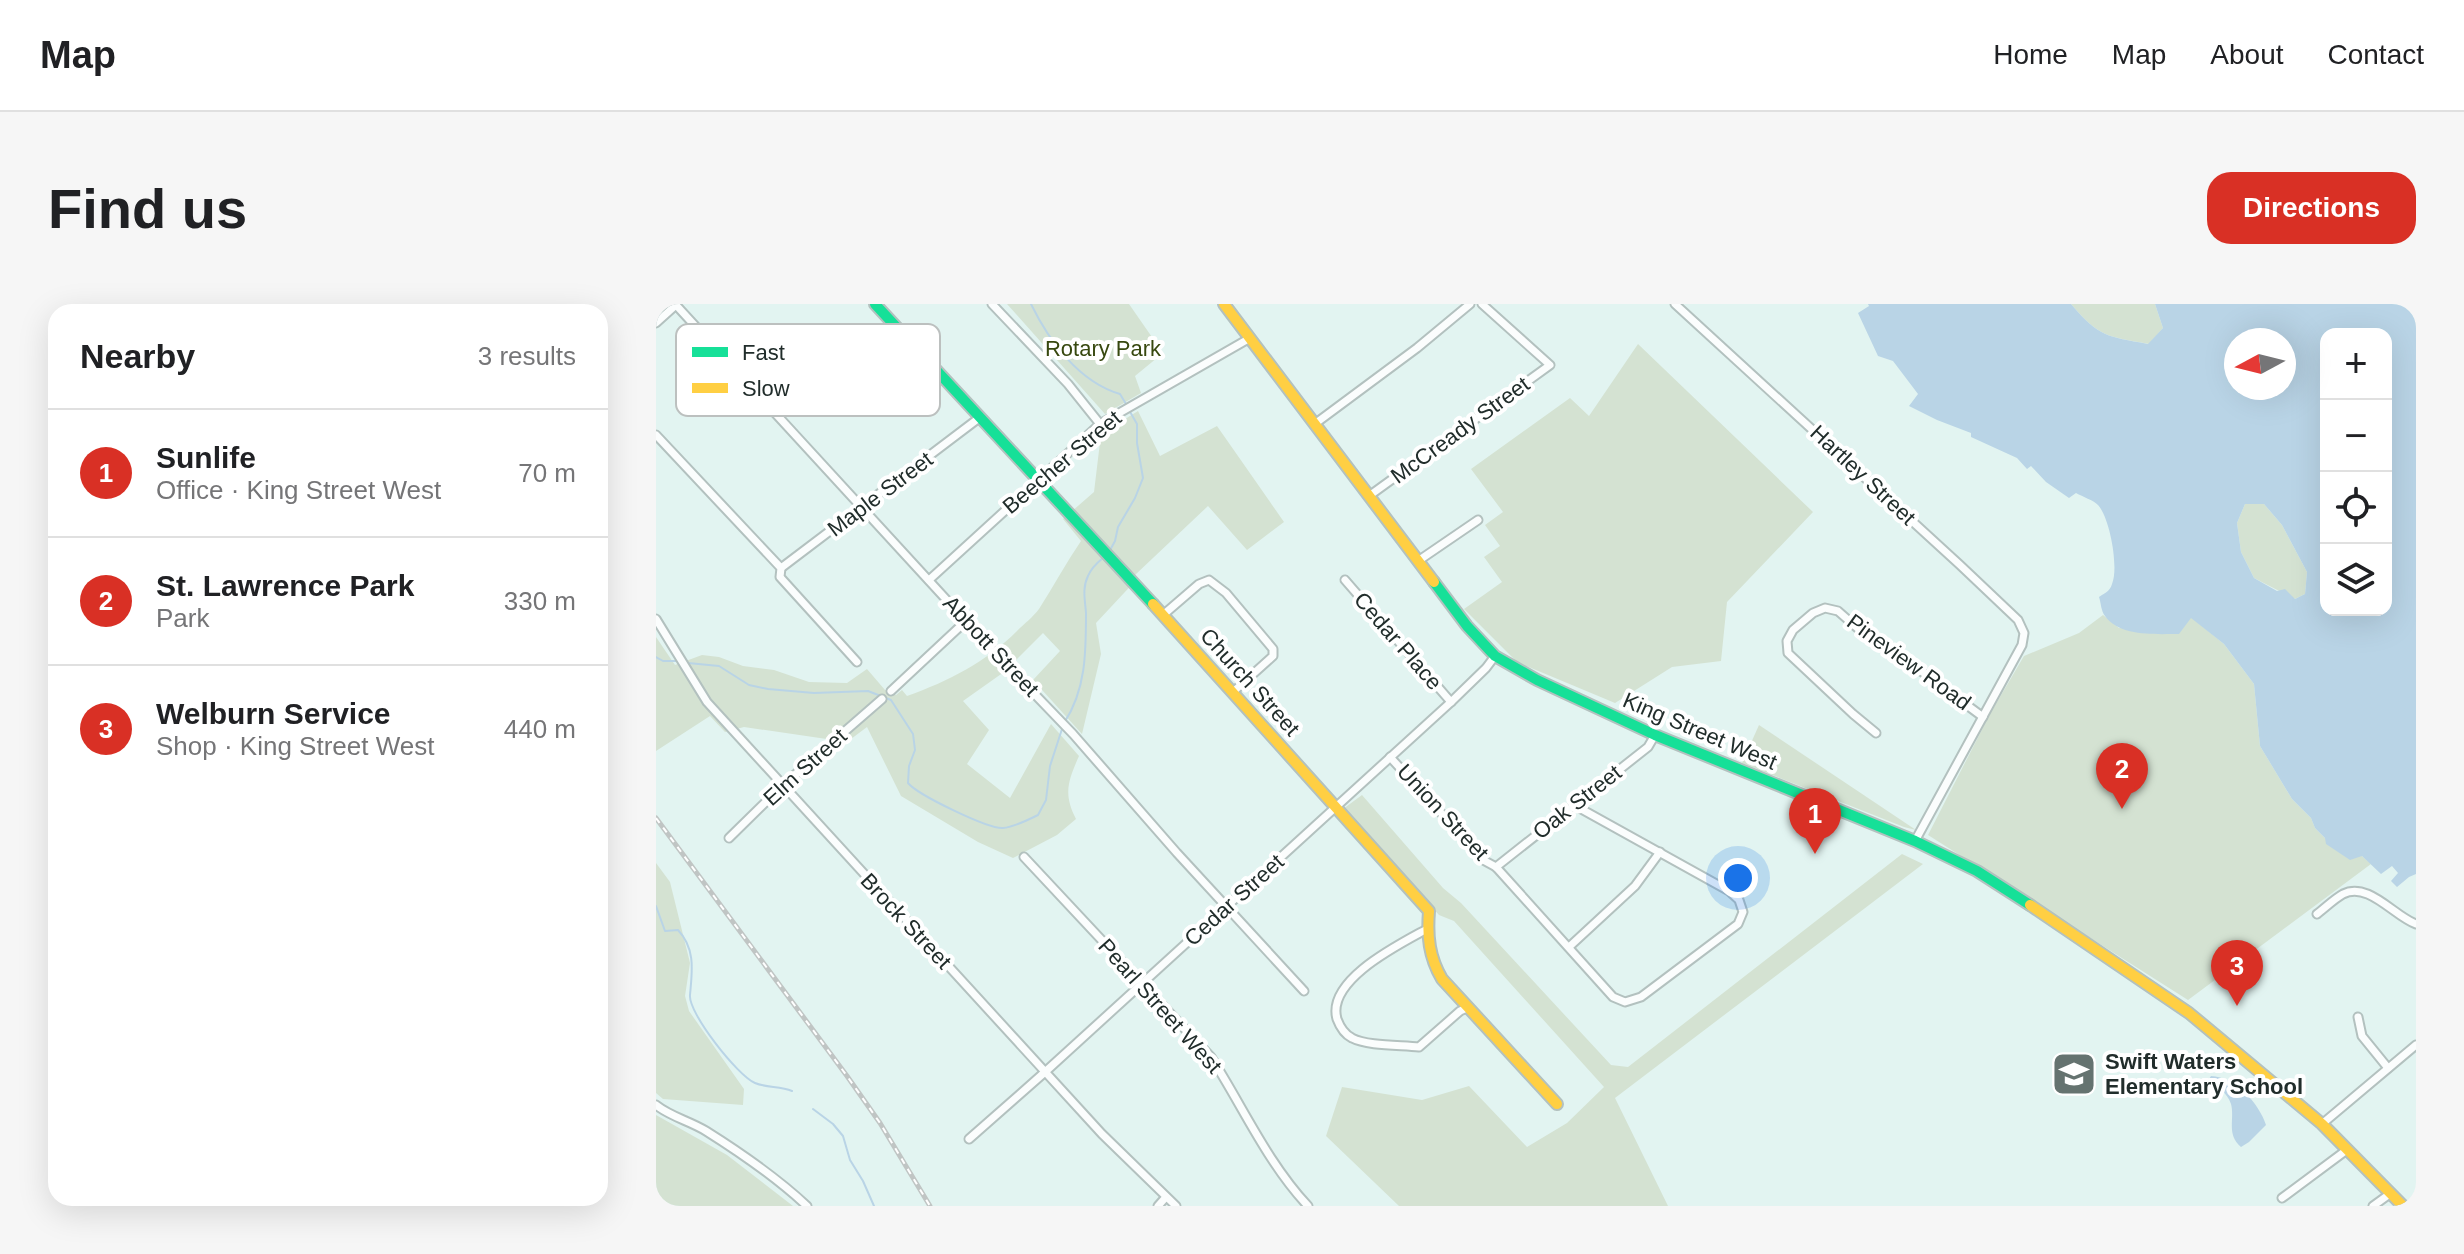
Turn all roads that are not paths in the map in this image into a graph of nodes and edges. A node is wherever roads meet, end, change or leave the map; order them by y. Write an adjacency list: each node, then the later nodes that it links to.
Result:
1 (875, 304): 10 (main road, Church Street)
2 (992, 304): 16 (street)
3 (1224, 304): 11 (main road, King Street West)
4 (1470, 304): 15 (street)
5 (1482, 304): 19 (street, McCready Street)
6 (1675, 304): 35 (street, Hartley Street)
7 (675, 305): 8 (street); 9 (street, Abbott Street)
8 (656, 323)
9 (693, 324)
10 (893, 324)
11 (1250, 338): 15 (main road, King Street West); 16 (street, Beecher Street)
12 (940, 375): 14 (main road, Church Street)
13 (778, 416): 20 (street, Abbott Street)
14 (979, 418): 18 (main road, Church Street); 20 (street, Maple Street)
15 (1316, 423): 19 (main road, King Street West)
16 (1100, 424): 18 (street, Beecher Street)
17 (656, 435): 23 (street)
18 (1037, 481): 24 (street, Beecher Street); 26 (main road, Church Street)
19 (1369, 496): 22 (main road, King Street West)
20 (862, 507): 23 (street, Maple Street); 24 (street, Abbott Street)
21 (1478, 520): 22 (street)
22 (1418, 561): 29 (main road, King Street West)
23 (781, 568): 30 (street)
24 (929, 580): 28 (street, Abbott Street)
25 (1345, 580): 34 (street, Cedar Place)
26 (1163, 615): 32 (main road, Church Street); 32 (street)
27 (656, 619): 39 (street, Brock Street)
28 (967, 620): 31 (street); 47 (street, Abbott Street)
29 (1495, 656): 34 (street, Cedar Street); 37 (main road, King Street West)
30 (857, 662)
31 (891, 691)
32 (1233, 692): 41 (main road, Church Street)
33 (882, 699): 39 (street, Elm Street)
34 (1451, 702): 38 (street, Cedar Street)
35 (1983, 717): 36 (street, Pineview Road); 43 (street)
36 (1876, 733)
37 (1655, 735): 40 (street, Oak Street); 43 (main road, King Street West)
38 (1390, 757): 41 (street, Cedar Street); 46 (street, Union Street)
39 (782, 786): 42 (street, Elm Street); 58 (street, Brock Street)
40 (1574, 805): 44 (street); 46 (street, Oak Street)
41 (1335, 808): 47 (street, Cedar Street); 50 (main road, Church Street)
42 (729, 838)
43 (1915, 841): 61 (main road, King Street West)
44 (1660, 852): 51 (street); 51 (street, Union Street)
45 (1024, 857): 52 (street, Pearl Street West)
46 (1496, 867): 51 (street, Union Street)
47 (1227, 907): 52 (street, Cedar Street); 53 (street, Abbott Street)
48 (2317, 914): 49 (street)
49 (2416, 924)
50 (1427, 929): 54 (main road, Church Street); 54 (street)
51 (1569, 947)
52 (1142, 984): 58 (street, Cedar Street); 70 (street, Pearl Street West)
53 (1304, 991)
54 (1469, 1007): 59 (main road, Church Street)
55 (2358, 1017): 57 (street)
56 (2416, 1045): 57 (street)
57 (2388, 1068): 61 (street)
58 (1045, 1072): 62 (street, Cedar Street); 65 (street, Brock Street)
59 (1557, 1104)
60 (656, 1105): 67 (street)
61 (2322, 1124): 63 (main road, King Street West)
62 (969, 1139)
63 (2348, 1149): 64 (main road, King Street West); 66 (street)
64 (2391, 1193): 71 (street); 72 (main road, King Street West)
65 (1166, 1197): 68 (street); 69 (street, Brock Street)
66 (2282, 1198)
67 (807, 1206)
68 (1158, 1206)
69 (1176, 1206)
70 (1308, 1206)
71 (2373, 1206)
72 (2403, 1206)

